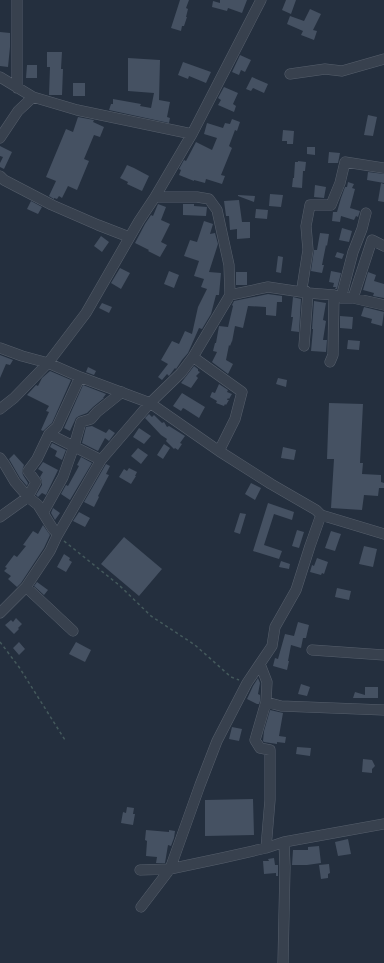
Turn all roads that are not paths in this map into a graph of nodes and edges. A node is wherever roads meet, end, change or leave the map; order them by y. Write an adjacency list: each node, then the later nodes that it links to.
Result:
1 (17, 0): 6 (street)
2 (261, 0): 8 (street)
3 (384, 59): 4 (street)
4 (290, 74)
5 (0, 77): 6 (street)
6 (18, 88): 7 (street)
7 (33, 97): 8 (street); 9 (street)
8 (192, 134): 12 (street)
9 (0, 138)
10 (384, 168): 16 (street)
11 (0, 176): 14 (street)
12 (155, 197): 14 (street); 17 (street)
13 (366, 213): 18 (street)
14 (129, 237): 25 (street)
15 (384, 246): 19 (street)
16 (308, 293): 17 (street); 18 (street); 21 (street)
17 (230, 295): 23 (street)
18 (338, 296): 19 (street); 24 (street)
19 (353, 298): 20 (street)
20 (384, 305)
21 (304, 346)
22 (0, 348): 25 (street)
23 (194, 357): 28 (street); 32 (street)
24 (330, 362)
25 (48, 363): 26 (street); 29 (street)
26 (80, 377): 27 (street); 30 (street)
27 (122, 392): 28 (street); 31 (street)
28 (150, 403): 32 (street); 34 (street)
29 (0, 410)
30 (49, 434): 31 (street); 35 (street)
31 (74, 446): 34 (street); 36 (street)
32 (219, 451): 37 (street)
33 (0, 458): 35 (street)
34 (101, 460): 40 (street)
35 (28, 497): 36 (street); 38 (street)
36 (43, 513): 40 (street)
37 (321, 515): 39 (street); 46 (street)
38 (0, 518)
39 (384, 534)
40 (57, 536): 41 (street)
41 (26, 586): 42 (street); 43 (street)
42 (0, 613)
43 (73, 632)
44 (312, 650): 45 (street)
45 (384, 655)
46 (260, 664): 47 (street); 52 (street)
47 (266, 702): 48 (street); 51 (street)
48 (384, 710)
49 (384, 824): 50 (street)
50 (284, 842): 51 (street); 55 (street)
51 (266, 848): 52 (street)
52 (170, 869): 53 (street); 54 (street)
53 (140, 870)
54 (141, 907)
55 (283, 963)

